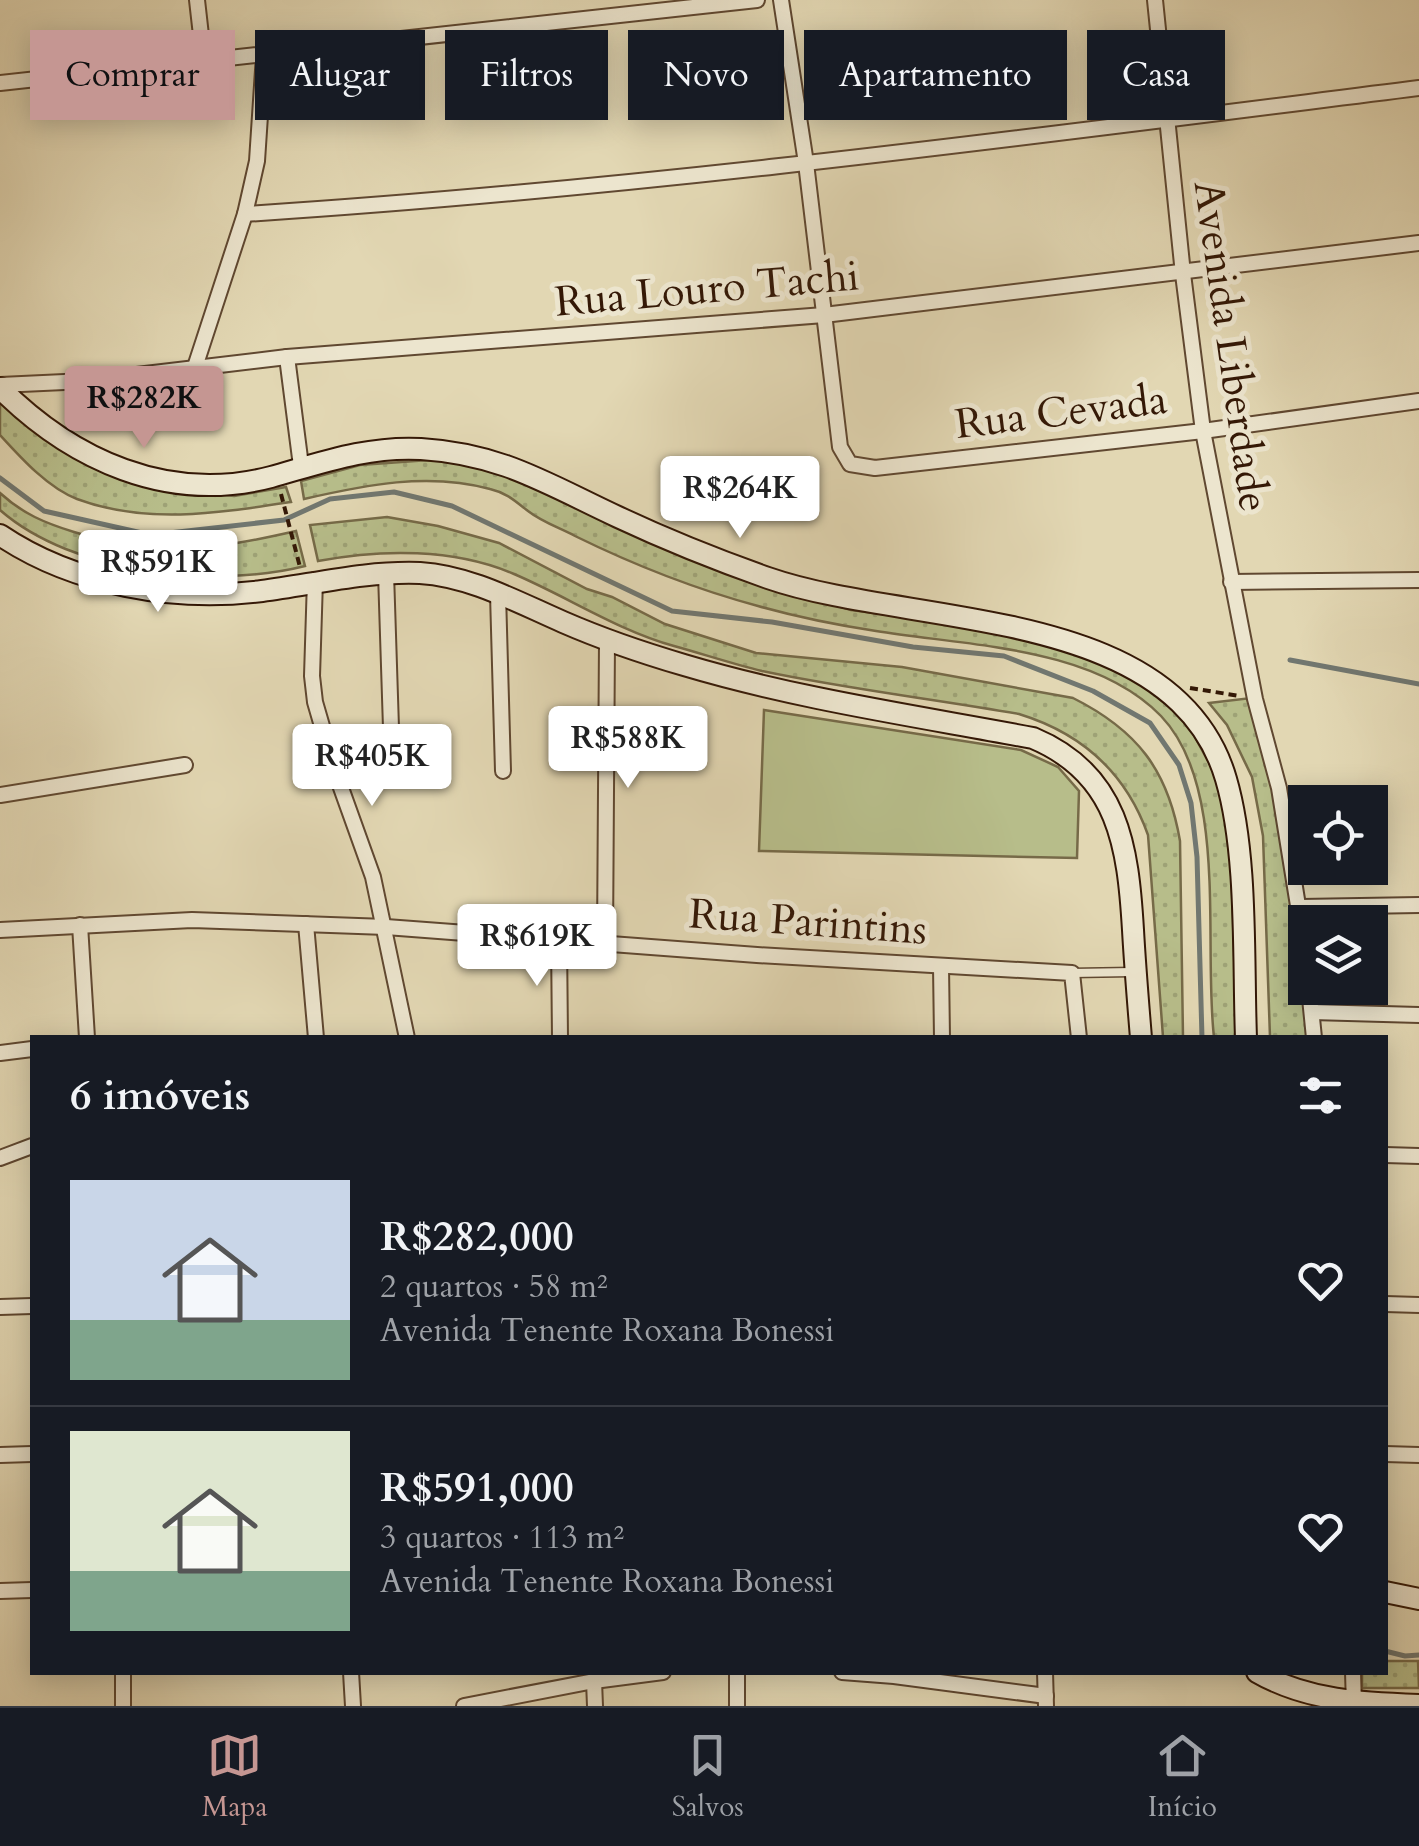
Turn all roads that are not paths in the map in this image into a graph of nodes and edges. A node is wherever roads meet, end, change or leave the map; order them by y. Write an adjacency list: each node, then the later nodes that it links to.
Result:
1 (197, 0): 5 (street)
2 (757, 0): 7 (street)
3 (781, 0): 15 (street)
4 (1155, 0): 6 (street, Avenida Liberdade)
5 (200, 30)
6 (1158, 30)
7 (425, 37)
8 (30, 80): 9 (street)
9 (0, 83)
10 (1419, 88): 11 (street)
11 (1225, 112)
12 (260, 120): 16 (street)
13 (1158, 120): 15 (street)
14 (1166, 120): 18 (street, Avenida Liberdade)
15 (806, 163): 16 (street); 19 (street)
16 (245, 214): 21 (street)
17 (1419, 243): 18 (street, Rua Louro Tachi)
18 (1183, 274): 19 (street, Rua Louro Tachi); 24 (street, Avenida Liberdade)
19 (824, 315): 20 (street, Rua Louro Tachi); 24 (street, Rua Cevada)
20 (287, 357): 21 (street, Rua Louro Tachi); 25 (street)
21 (195, 367): 22 (street, Rua Louro Tachi)
22 (0, 386): 25 (street)
23 (1419, 402): 24 (street, Rua Cevada)
24 (1204, 431): 30 (street, Avenida Liberdade)
25 (301, 466): 59 (street)
26 (0, 535): 28 (street)
27 (386, 574): 28 (street); 31 (street); 33 (street)
28 (308, 577): 42 (street)
29 (1419, 580): 30 (street)
30 (1231, 582): 37 (street, Avenida Liberdade)
31 (498, 594): 32 (street); 35 (street)
32 (606, 640): 45 (street); 47 (street)
33 (391, 728)
34 (185, 765): 36 (street)
35 (503, 771)
36 (0, 795)
37 (1301, 905)
38 (1419, 905): 39 (street)
39 (1388, 906)
40 (306, 924): 41 (street, Rua Parintins); 42 (street, Rua Parintins); 53 (street)
41 (80, 925): 43 (street, Rua Parintins); 52 (street)
42 (386, 926): 44 (street, Rua Parintins); 54 (street)
43 (0, 930)
44 (558, 940): 45 (street, Rua Parintins); 55 (street)
45 (606, 942): 46 (street, Rua Parintins)
46 (941, 966): 48 (street, Rua Parintins); 56 (street)
47 (1136, 972): 48 (lane); 58 (street)
48 (1072, 973): 57 (street)
49 (1311, 1005): 50 (street)
50 (1312, 1012): 51 (street); 60 (street)
51 (1419, 1014)
52 (87, 1035)
53 (316, 1035)
54 (407, 1035)
55 (560, 1035)
56 (942, 1035)
57 (1079, 1035)
58 (1140, 1035)
59 (1246, 1035)
60 (1314, 1035)
61 (30, 1049): 62 (street)
62 (0, 1053)
63 (30, 1147): 66 (street)
64 (1388, 1155): 65 (street)
65 (1419, 1156)
66 (0, 1158)
67 (1388, 1304): 68 (street)
68 (1419, 1305)
69 (30, 1306): 70 (street)
70 (0, 1307)
71 (30, 1454): 73 (street)
72 (1388, 1454): 74 (street)
73 (0, 1455)
74 (1419, 1455)
75 (30, 1590): 76 (street)
76 (0, 1591)
77 (1388, 1593): 78 (street)
78 (1419, 1600)
79 (122, 1675): 89 (street)
80 (352, 1675): 90 (street)
81 (640, 1675): 86 (street)
82 (738, 1675): 93 (street)
83 (901, 1675): 88 (street)
84 (1045, 1675): 88 (street)
85 (1263, 1675): 87 (street)
86 (594, 1681): 91 (street); 92 (street)
87 (1354, 1691): 94 (street)
88 (1046, 1701)
89 (123, 1706)
90 (353, 1706)
91 (464, 1706)
92 (595, 1706)
93 (737, 1706)
94 (1419, 1706)

